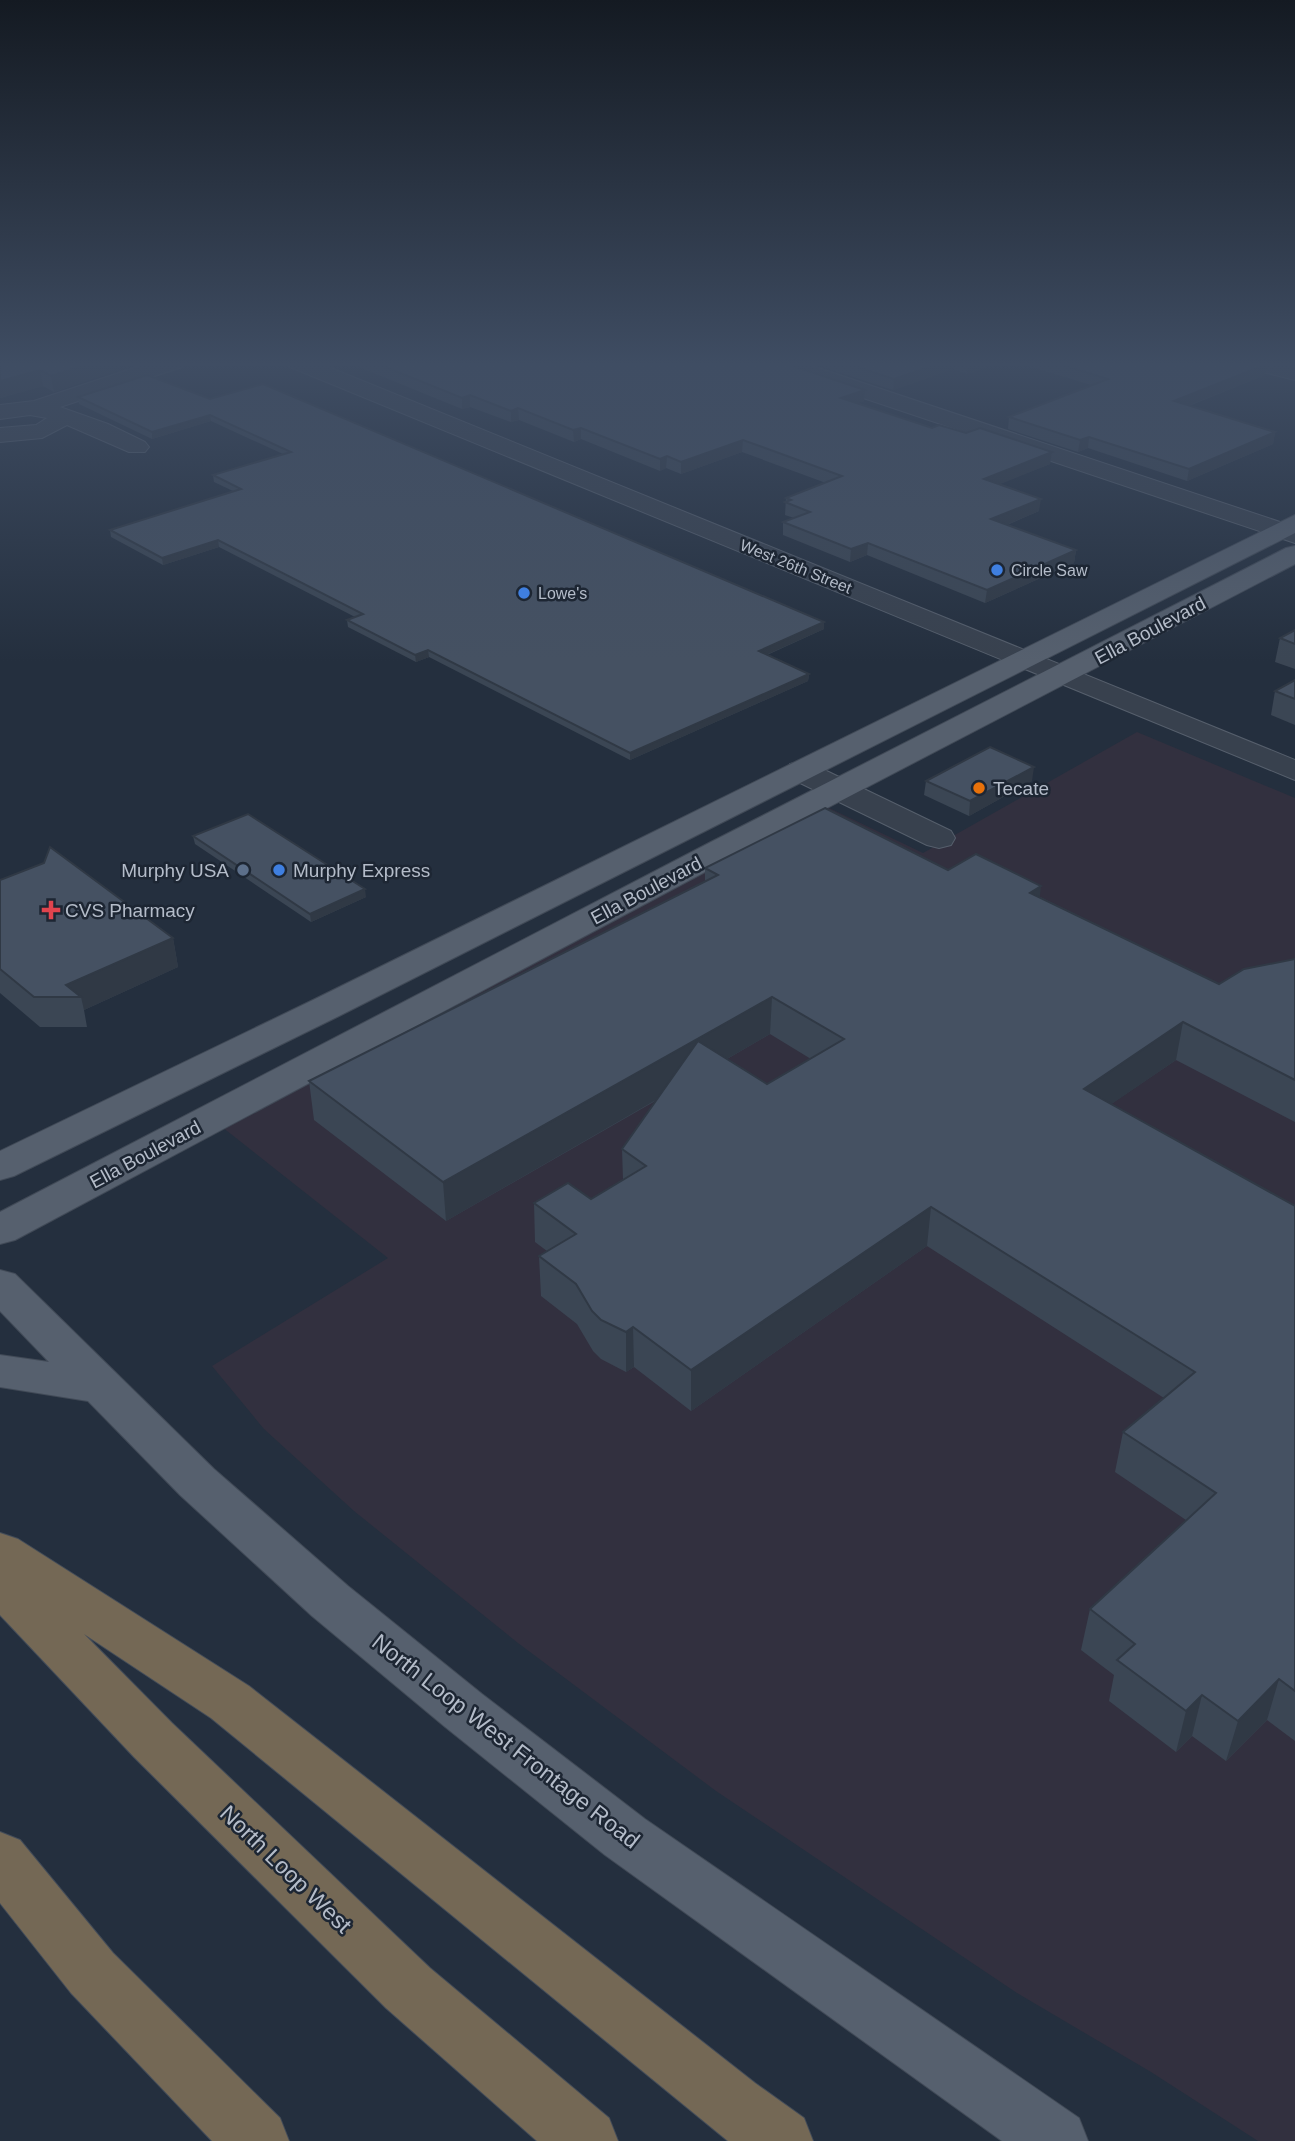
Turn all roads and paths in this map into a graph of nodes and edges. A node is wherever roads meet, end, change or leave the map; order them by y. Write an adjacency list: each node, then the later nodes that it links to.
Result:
1 (541, 462): 5 (street, West 26th Street)
2 (1085, 462): 3 (street)
3 (1290, 529): 5 (main road, Ella Boulevard)
4 (1295, 554): 6 (main road, Ella Boulevard)
5 (1024, 660): 6 (street, West 26th Street); 7 (main road, Ella Boulevard)
6 (1063, 676): 8 (street, West 26th Street); 9 (main road, Ella Boulevard)
7 (801, 771): 9 (street); 11 (main road, Ella Boulevard)
8 (1295, 771)
9 (840, 789): 10 (street); 12 (main road, Ella Boulevard)
10 (939, 838)
11 (0, 1167)
12 (0, 1230)
13 (0, 1285): 15 (main road, North Loop West Frontage Road)
14 (0, 1371): 15 (main road)
15 (100, 1386): 22 (main road, North Loop West Frontage Road)
16 (0, 1553): 21 (highway)
17 (0, 1582): 20 (highway, North Loop West)
18 (0, 1858): 19 (highway)
19 (257, 2141)
20 (586, 2141)
21 (781, 2141)
22 (1056, 2141)

